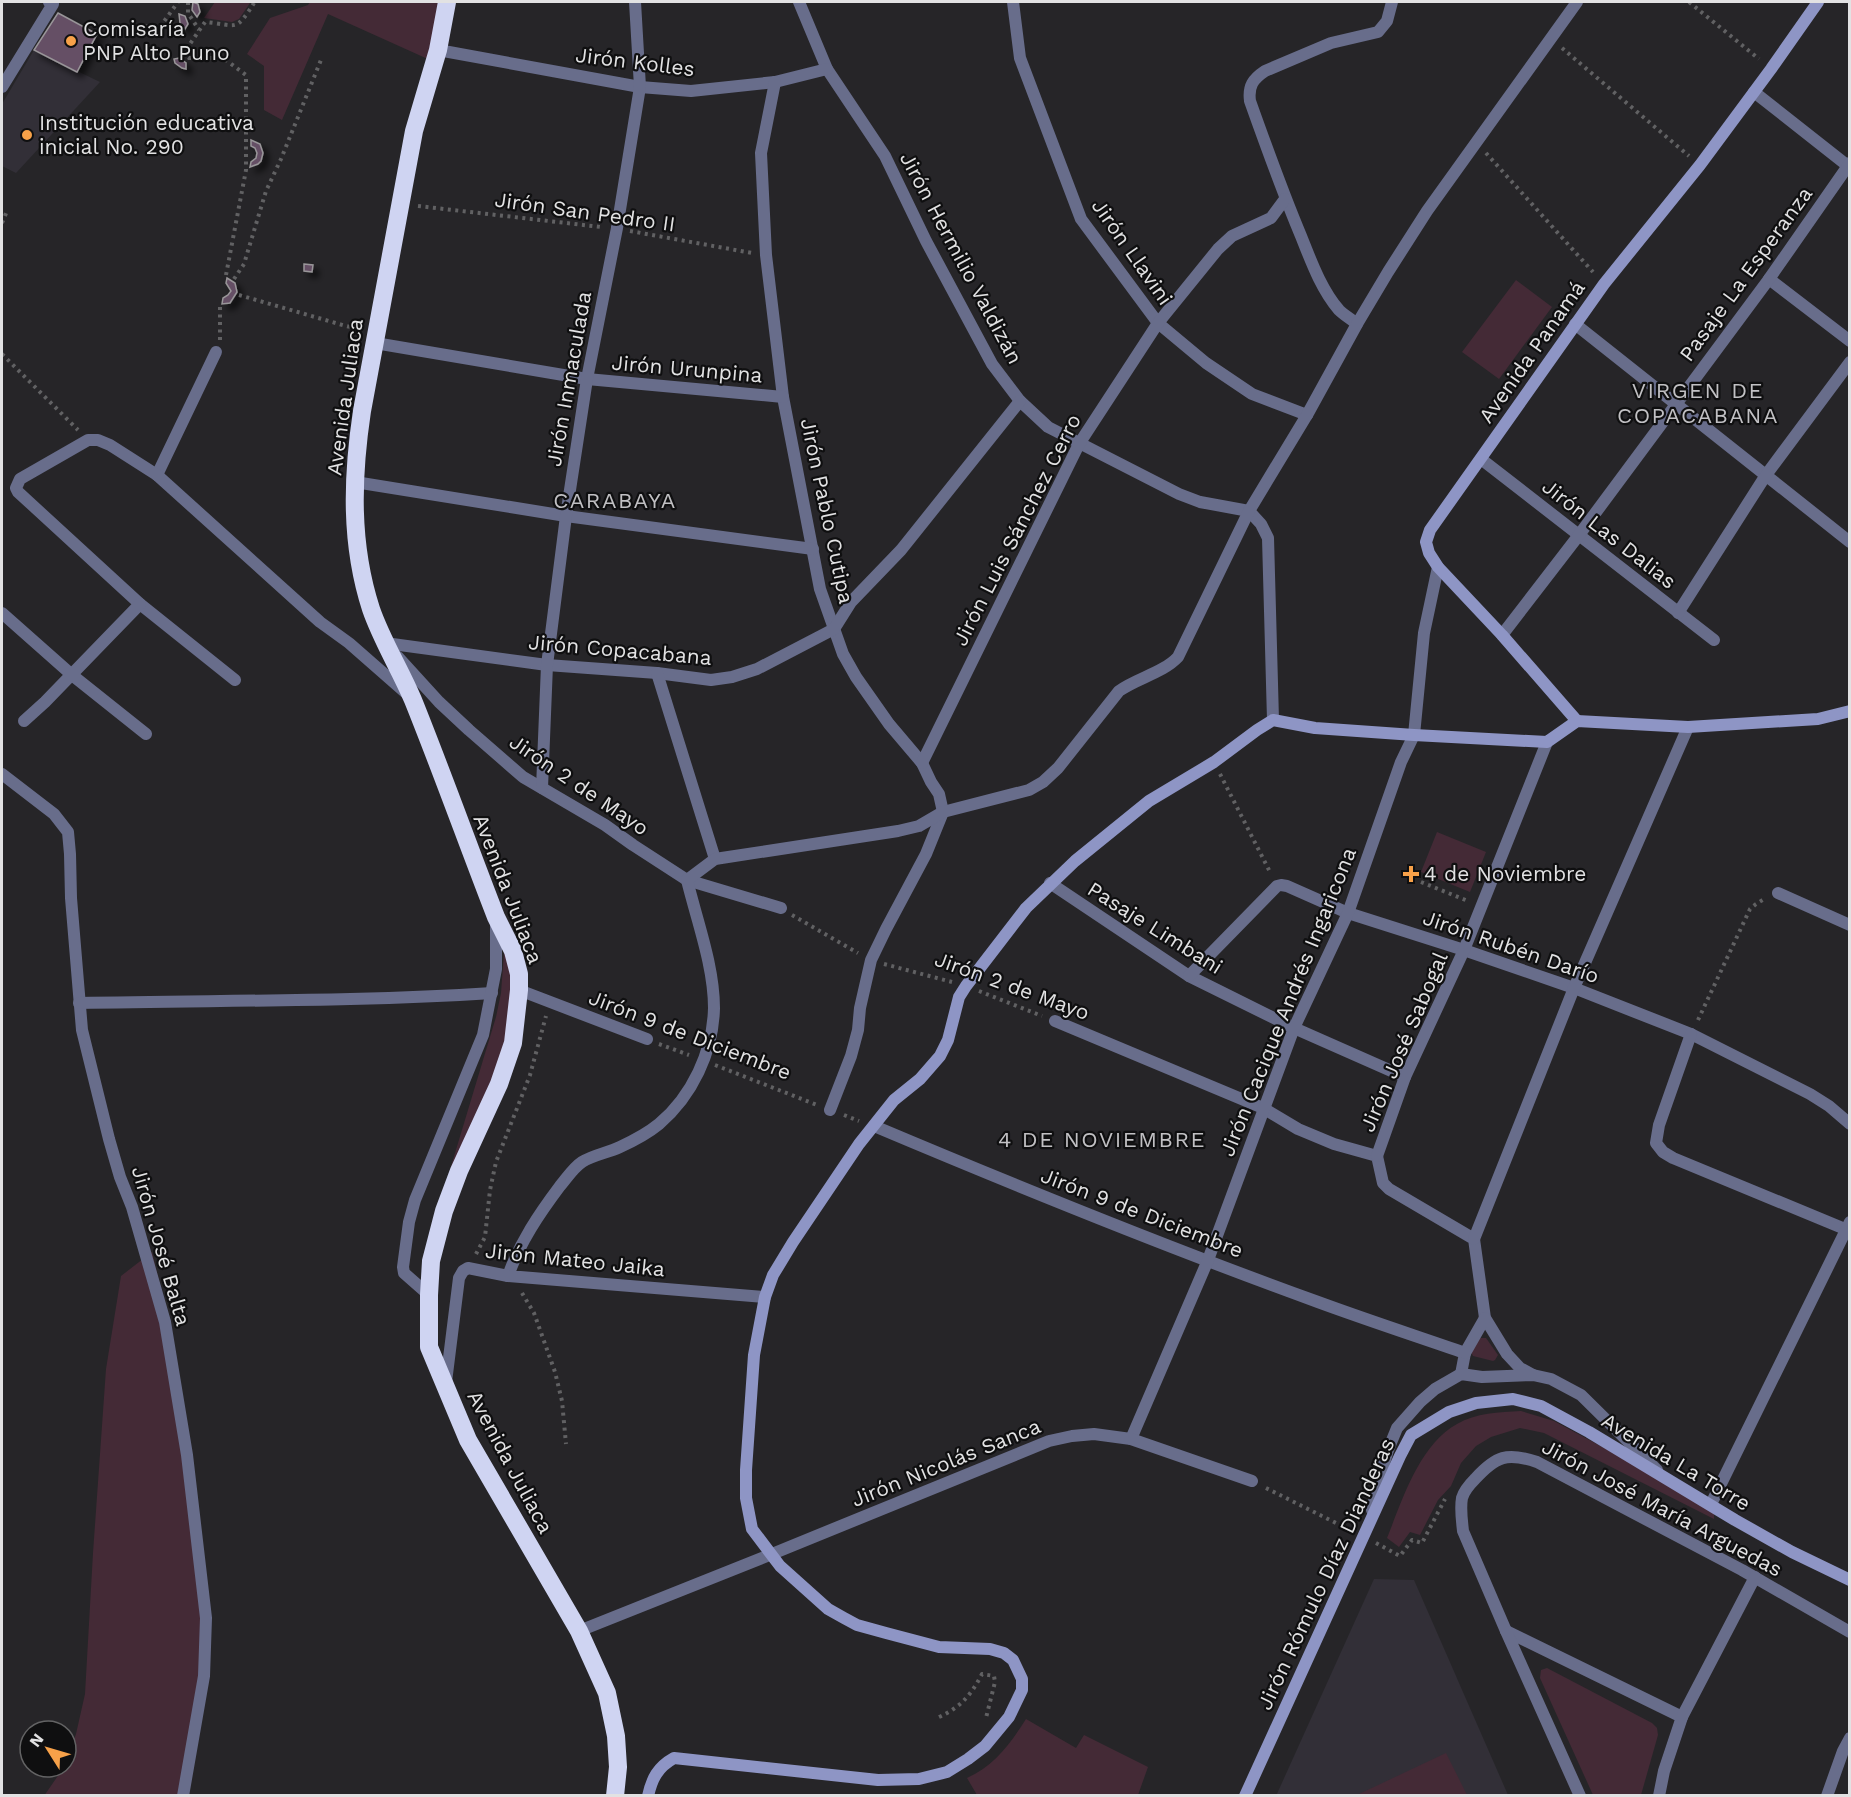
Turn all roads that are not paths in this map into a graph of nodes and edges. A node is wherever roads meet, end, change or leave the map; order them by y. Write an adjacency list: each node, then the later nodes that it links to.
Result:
1 (447, 2): 9 (highway, Avenida Juliaca)
2 (635, 2): 13 (street, Jirón Inmaculada)
3 (799, 2): 10 (street, Jirón Hermilio Valdizán)
4 (1013, 2): 18 (street, Jirón Llavini)
5 (1392, 2): 16 (street)
6 (1577, 2): 19 (street)
7 (1818, 2): 14 (street, Avenida Panamá)
8 (51, 3): 12 (street)
9 (438, 50): 13 (street, Jirón Kolles); 21 (highway, Avenida Juliaca)
10 (827, 69): 11 (street, Jirón Kolles); 27 (street, Jirón Hermilio Valdizán)
11 (775, 82): 13 (street, Jirón Kolles); 26 (street, Jirón Pablo Cutipa)
12 (2, 87)
13 (640, 87): 25 (street, Jirón Inmaculada)
14 (1754, 92): 15 (street); 20 (street, Avenida Panamá)
15 (1849, 164): 17 (street, Pasaje La Esperanza)
16 (1285, 199): 18 (street, Jirón Luis Sánchez Cerro); 19 (street)
17 (1769, 279): 22 (street); 28 (street, Pasaje La Esperanza)
18 (1158, 323): 29 (street, Jirón Llavini); 30 (street, Jirón Luis Sánchez Cerro)
19 (1357, 324): 29 (street)
20 (1575, 324): 28 (street); 31 (street, Avenida Panamá)
21 (369, 336): 25 (street, Jirón Urunpina); 34 (highway, Avenida Juliaca)
22 (1850, 341)
23 (216, 352): 32 (street)
24 (1850, 362): 33 (street)
25 (586, 379): 26 (street, Jirón Urunpina); 36 (street, Jirón Inmaculada)
26 (783, 397): 39 (street, Jirón Pablo Cutipa)
27 (1020, 401): 30 (street, Jirón Hermilio Valdizán); 44 (street)
28 (1675, 405): 33 (street); 37 (street, Pasaje La Esperanza)
29 (1307, 415): 35 (street)
30 (1079, 444): 35 (street, Jirón Hermilio Valdizán); 61 (street, Jirón Luis Sánchez Cerro)
31 (1481, 459): 37 (street, Jirón Las Dalias); 40 (street, Avenida Panamá)
32 (157, 475): 41 (street); 52 (street)
33 (1766, 475): 38 (street); 43 (street)
34 (355, 482): 36 (street); 47 (highway, Avenida Juliaca)
35 (1249, 511): 54 (street); 64 (street)
36 (566, 516): 39 (street); 48 (street, Jirón Inmaculada)
37 (1579, 535): 43 (street, Jirón Las Dalias); 45 (street, Pasaje La Esperanza)
38 (1850, 542)
39 (813, 549): 44 (street, Jirón Pablo Cutipa)
40 (1438, 567): 45 (street, Avenida Panamá); 59 (street, Jirón Cacique Andrés Ingaricona)
41 (140, 604): 50 (street); 51 (street)
42 (2, 613): 50 (street)
43 (1678, 613): 46 (street, Jirón Las Dalias)
44 (834, 629): 49 (street, Jirón Copacabana); 61 (street, Jirón Pablo Cutipa)
45 (1502, 635): 56 (street, Avenida Panamá)
46 (1714, 640)
47 (385, 643): 48 (street, Jirón Copacabana); 52 (highway, Avenida Juliaca); 63 (street, Jirón 2 de Mayo)
48 (547, 665): 49 (street, Jirón Copacabana); 63 (street, Jirón Inmaculada)
49 (657, 673): 65 (street)
50 (72, 675): 55 (street); 58 (street)
51 (235, 680)
52 (412, 698): 71 (highway, Avenida Juliaca)
53 (1850, 711): 57 (street)
54 (1273, 720): 59 (street); 67 (street)
55 (24, 721)
56 (1577, 721): 57 (street); 60 (street)
57 (1688, 727): 75 (street)
58 (146, 734)
59 (1414, 735): 60 (street); 70 (street, Jirón Cacique Andrés Ingaricona)
60 (1547, 742): 73 (street, Jirón José Sabogal)
61 (922, 764): 64 (street, Jirón Pablo Cutipa)
62 (2, 774): 78 (street, Jirón José Balta)
63 (542, 788): 66 (street, Jirón 2 de Mayo)
64 (944, 812): 65 (street); 85 (street)
65 (715, 859): 66 (street)
66 (687, 880): 69 (street, Jirón 2 de Mayo); 92 (street)
67 (1050, 883): 74 (street, Pasaje Limbani); 87 (street)
68 (1778, 893): 72 (street)
69 (781, 908)
70 (1348, 913): 73 (street, Jirón Rubén Darío); 74 (street, Jirón Rubén Darío); 80 (street, Jirón Cacique Andrés Ingaricona)
71 (496, 917): 76 (highway, Avenida Juliaca); 77 (street)
72 (1850, 925)
73 (1464, 950): 75 (street, Jirón Rubén Darío); 83 (street, Jirón José Sabogal)
74 (1189, 976): 80 (street, Pasaje Limbani)
75 (1574, 988): 81 (street, Jirón Rubén Darío); 90 (street)
76 (519, 990): 82 (street, Jirón 9 de Diciembre); 93 (highway, Avenida Juliaca)
77 (492, 993): 78 (street); 93 (street)
78 (79, 1003): 114 (street, Jirón José Balta)
79 (1055, 1021): 84 (street, Jirón 2 de Mayo)
80 (1294, 1028): 83 (street, Pasaje Limbani); 84 (street, Jirón Cacique Andrés Ingaricona)
81 (1692, 1034): 86 (street, Jirón Rubén Darío); 89 (street)
82 (647, 1039)
83 (1405, 1077): 88 (street, Jirón José Sabogal)
84 (1263, 1108): 88 (street, Jirón 2 de Mayo); 91 (street, Jirón Cacique Andrés Ingaricona)
85 (830, 1110)
86 (1850, 1124)
87 (874, 1126): 91 (street, Jirón 9 de Diciembre); 94 (street)
88 (1377, 1156): 90 (street)
89 (1847, 1226): 104 (street)
90 (1474, 1239): 95 (street)
91 (1208, 1260): 96 (street, Jirón 9 de Diciembre); 101 (street, Jirón Cacique Andrés Ingaricona)
92 (508, 1276): 94 (street, Jirón Mateo Jaika); 99 (street, Jirón Mateo Jaika)
93 (429, 1295): 99 (highway, Avenida Juliaca)
94 (765, 1297): 106 (street)
95 (1485, 1318): 96 (street); 98 (street)
96 (1465, 1353): 97 (street)
97 (1461, 1374): 98 (street); 105 (street)
98 (1533, 1375): 102 (street)
99 (446, 1386): 109 (highway, Avenida Juliaca)
100 (1476, 1403): 102 (street, Avenida La Torre); 105 (street, Jirón Rómulo Díaz Dianderas)
101 (1131, 1439): 103 (street, Jirón Nicolás Sanca); 106 (street, Jirón Nicolás Sanca)
102 (1666, 1480): 104 (street, Avenida La Torre)
103 (1252, 1481)
104 (1711, 1504): 108 (street, Avenida La Torre)
105 (1366, 1532): 117 (street, Jirón Rómulo Díaz Dianderas)
106 (772, 1554): 109 (street, Jirón Nicolás Sanca); 116 (street)
107 (1755, 1578): 110 (street, Jirón José María Arguedas); 111 (street, Jirón José María Arguedas); 112 (street)
108 (1850, 1580)
109 (579, 1631): 115 (highway, Avenida Juliaca)
110 (1506, 1631): 112 (street); 118 (street)
111 (1850, 1632)
112 (1682, 1717): 119 (street)
113 (1850, 1738): 120 (street)
114 (183, 1796)
115 (615, 1796)
116 (648, 1796)
117 (1245, 1796)
118 (1580, 1796)
119 (1659, 1796)
120 (1827, 1796)

